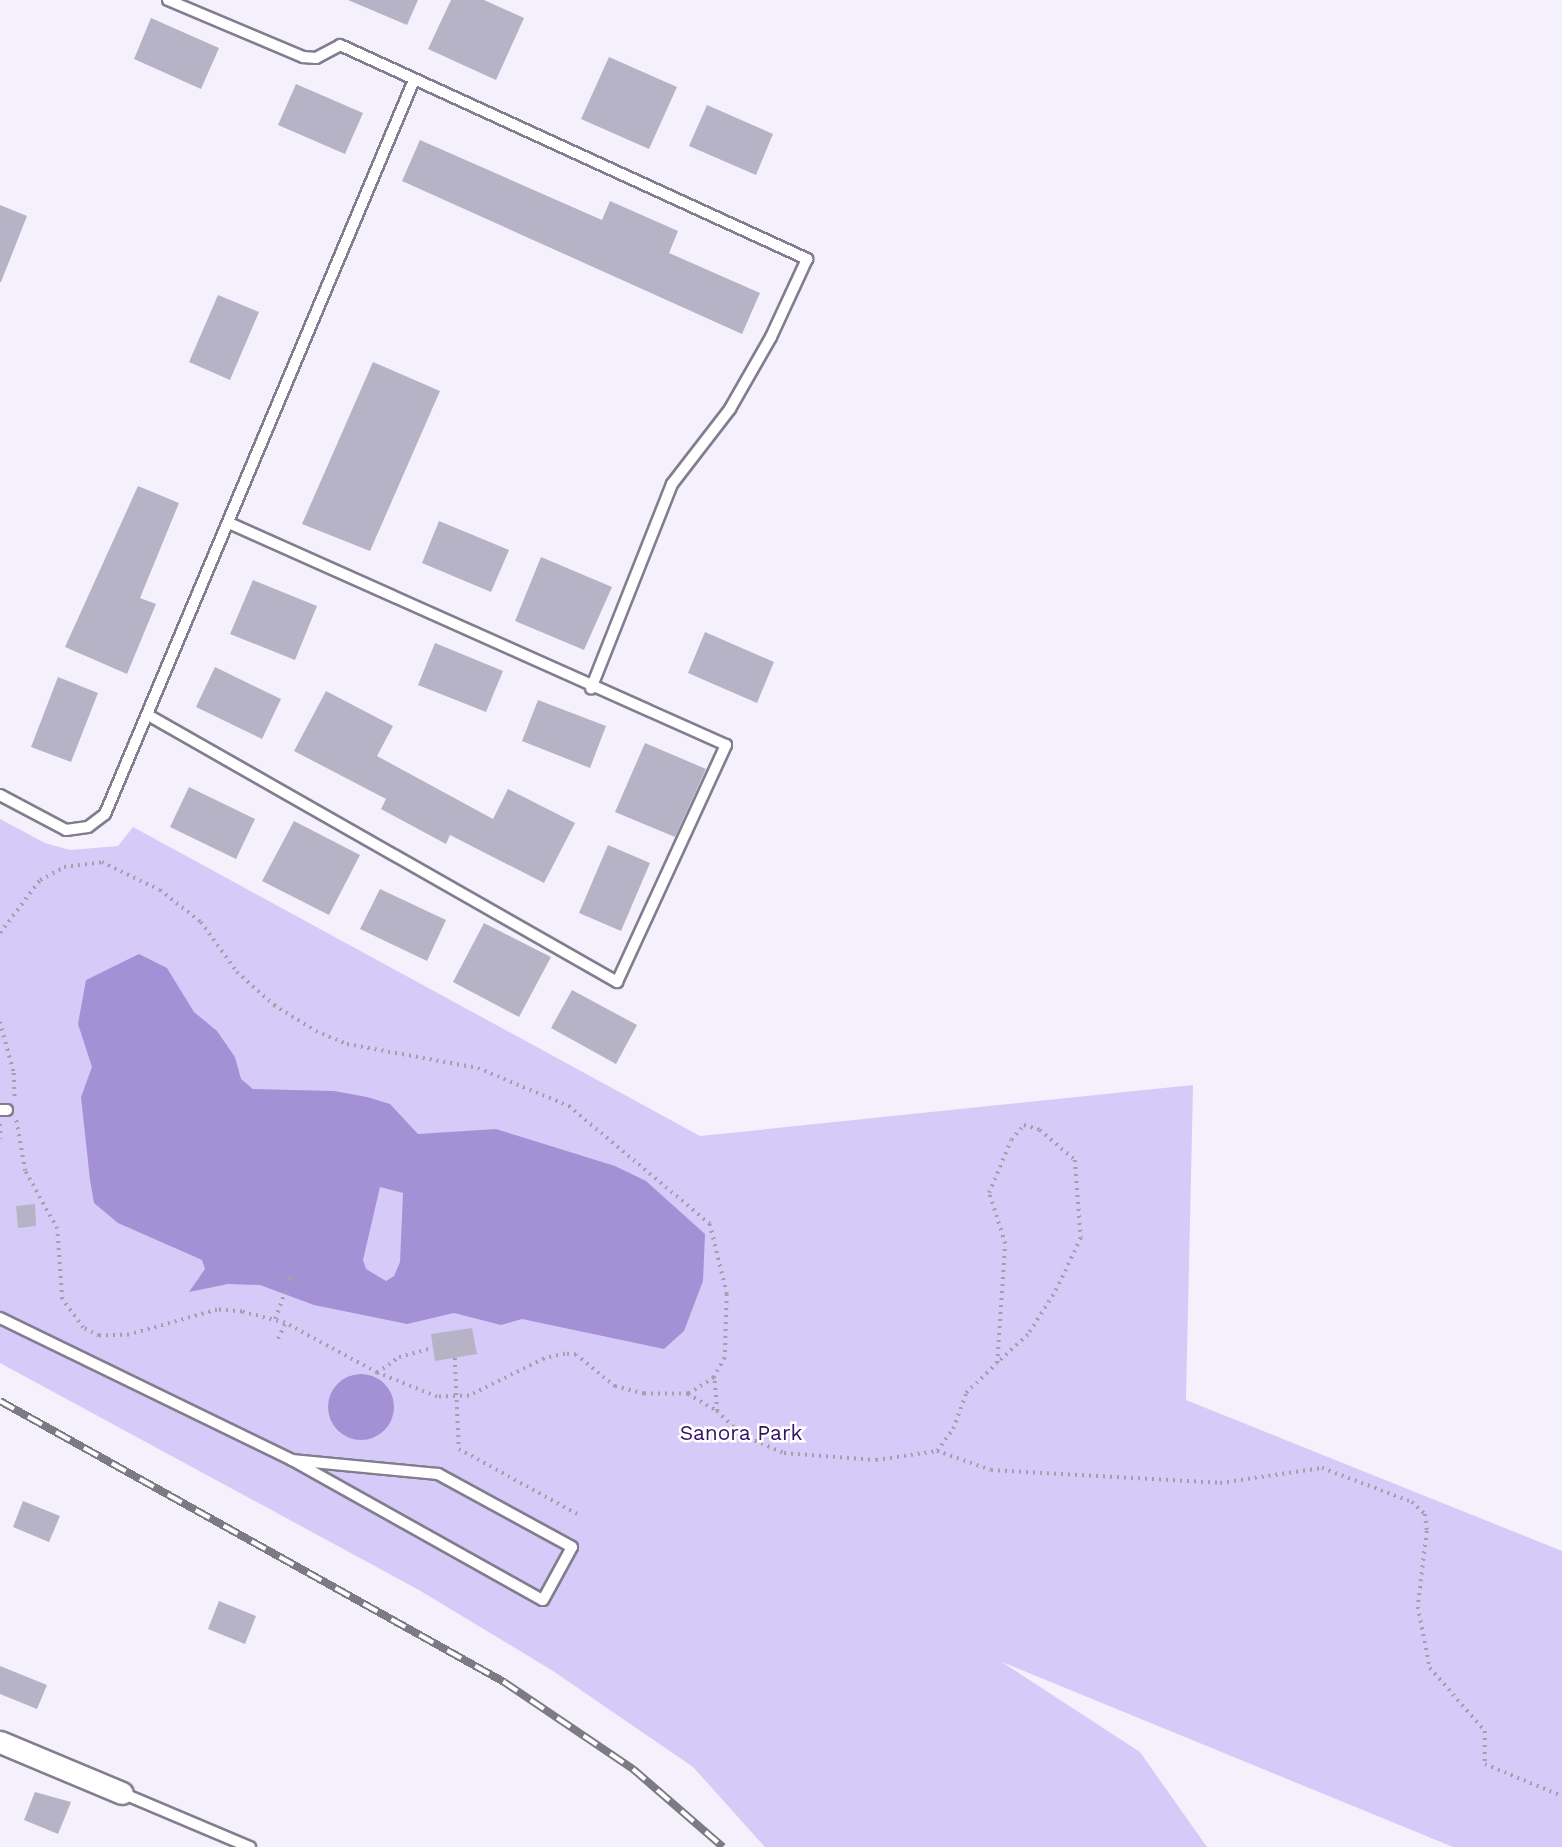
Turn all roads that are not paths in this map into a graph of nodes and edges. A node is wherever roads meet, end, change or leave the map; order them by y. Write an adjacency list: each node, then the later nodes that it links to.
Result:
1 (169, 0): 2 (lane)
2 (414, 79): 3 (lane); 4 (lane)
3 (229, 523): 4 (lane); 5 (lane)
4 (592, 689): 5 (lane)
5 (148, 715): 6 (lane)
6 (0, 795)
7 (0, 1318): 8 (lane)
8 (292, 1460): 8 (lane)
9 (0, 1742): 10 (street)
10 (122, 1793): 11 (lane)
11 (250, 1847)

